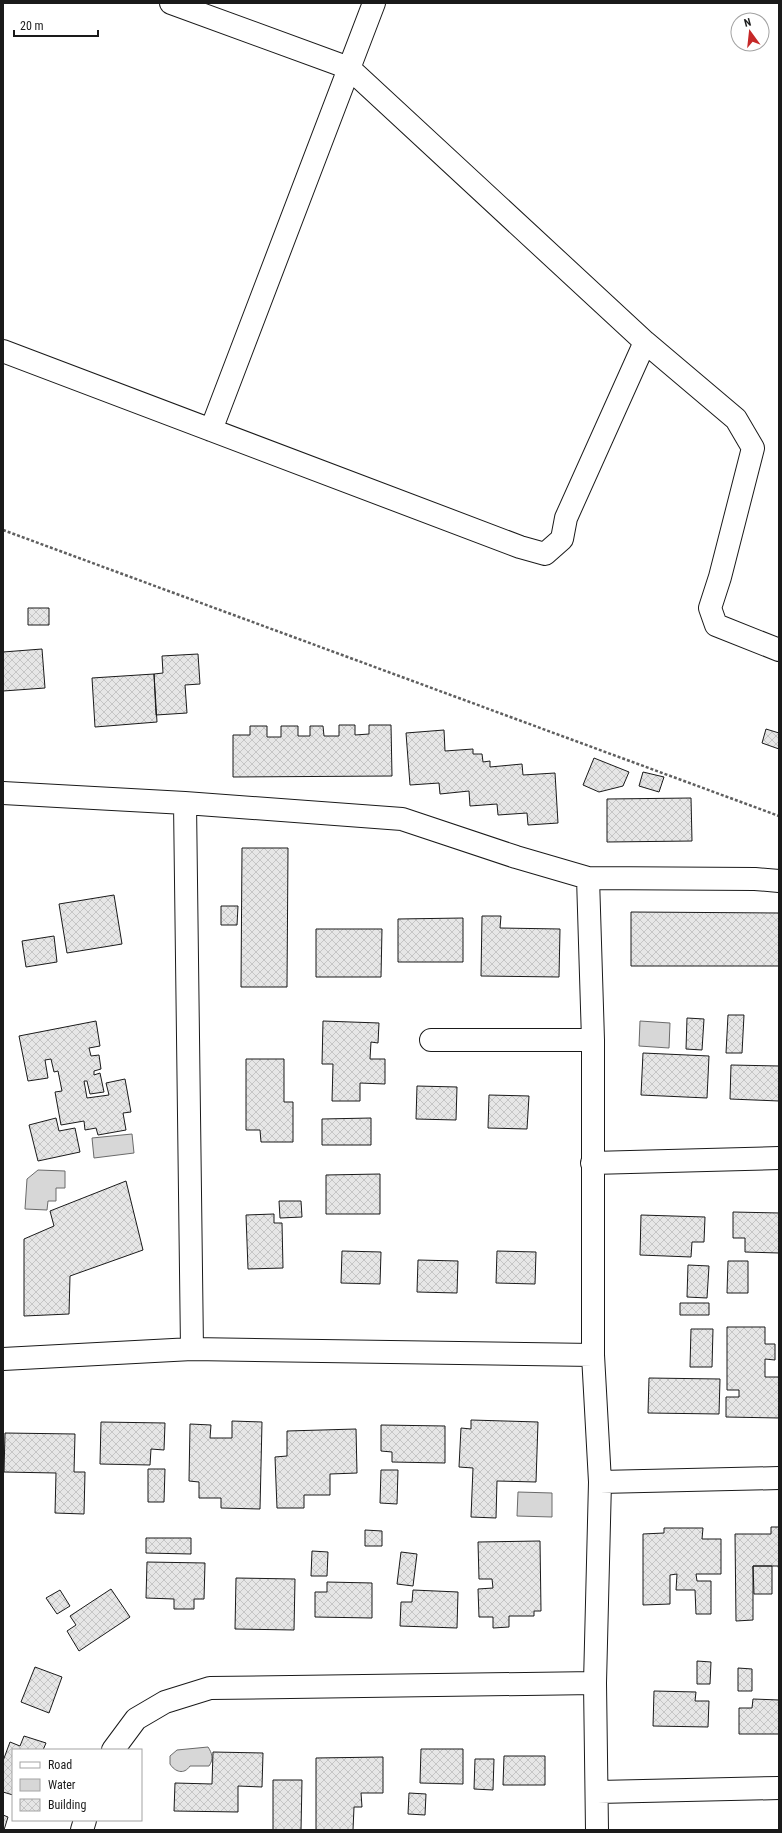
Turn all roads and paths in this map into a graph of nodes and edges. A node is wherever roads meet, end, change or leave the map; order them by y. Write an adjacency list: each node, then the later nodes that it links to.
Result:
1 (171, 3): 3 (street)
2 (374, 3): 3 (street)
3 (349, 68): 4 (street); 6 (street)
4 (645, 342): 6 (street); 8 (street)
5 (3, 352): 6 (street)
6 (211, 430)
7 (3, 530): 11 (path)
8 (779, 650)
9 (3, 793): 10 (street)
10 (185, 803): 12 (street); 18 (street)
11 (779, 816)
12 (588, 878): 13 (street); 15 (street)
13 (779, 881)
14 (431, 1040): 15 (street)
15 (593, 1040): 17 (street)
16 (779, 1158): 17 (street)
17 (592, 1163): 19 (street)
18 (192, 1349): 19 (street); 20 (street)
19 (593, 1355): 22 (street)
20 (3, 1358)
21 (779, 1478): 22 (street)
22 (600, 1482): 23 (street)
23 (595, 1683): 24 (street); 26 (street)
24 (114, 1749)
25 (779, 1788): 26 (street)
26 (598, 1792): 27 (street)
27 (597, 1830)

